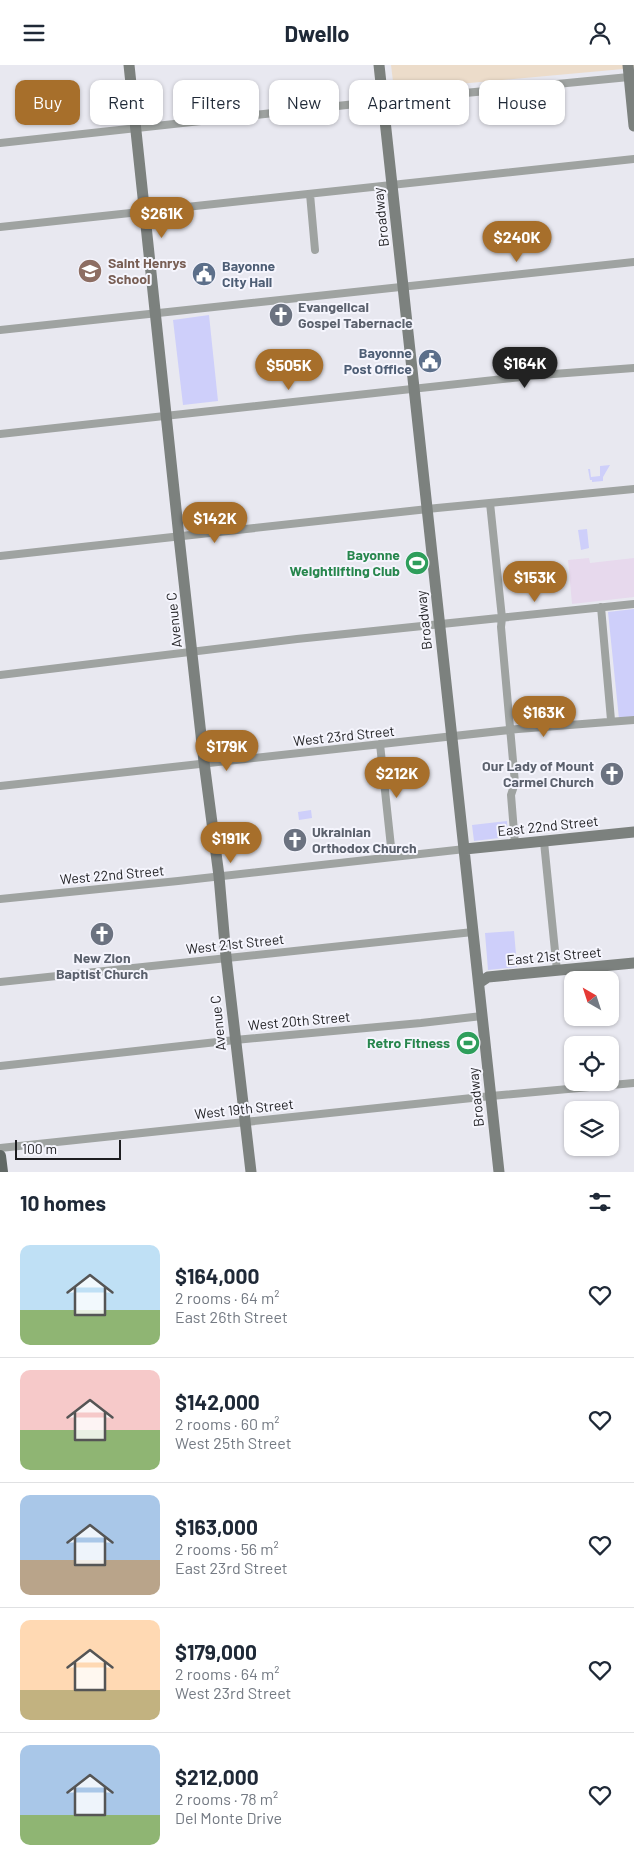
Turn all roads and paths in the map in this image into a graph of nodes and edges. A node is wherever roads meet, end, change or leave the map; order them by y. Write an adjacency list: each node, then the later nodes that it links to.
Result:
1 (129, 65): 10 (street, Avenue C)
2 (379, 65): 5 (street, Broadway)
3 (628, 65): 4 (street)
4 (629, 77): 6 (street); 9 (street)
5 (381, 80)
6 (469, 93)
7 (349, 105): 10 (street)
8 (386, 125): 13 (street, Broadway)
9 (634, 126)
10 (135, 129): 11 (street); 15 (street, Avenue C)
11 (0, 143)
12 (634, 159): 13 (street)
13 (393, 185): 14 (street); 19 (street, Broadway)
14 (310, 194): 15 (street); 17 (street)
15 (145, 211): 16 (street); 20 (street, Avenue C)
16 (0, 227)
17 (315, 250)
18 (634, 262): 19 (street)
19 (403, 287): 20 (street); 23 (street, Broadway)
20 (157, 313): 21 (street); 24 (street, Avenue C)
21 (0, 330)
22 (634, 368): 23 (street)
23 (414, 389): 24 (street); 28 (street, Broadway)
24 (167, 416): 25 (street); 29 (street, Avenue C)
25 (0, 434)
26 (634, 489): 27 (street)
27 (490, 503): 28 (street); 33 (street)
28 (427, 510): 29 (street); 34 (street, Broadway)
29 (180, 537): 30 (street); 35 (street, Avenue C)
30 (0, 556)
31 (634, 604): 32 (street)
32 (601, 607): 33 (street); 38 (street)
33 (502, 618): 34 (street); 39 (street)
34 (439, 625): 35 (street); 40 (street, Broadway)
35 (192, 651): 36 (street); 42 (street, Avenue C)
36 (0, 675)
37 (634, 720): 38 (street, West 23rd Street)
38 (611, 721): 39 (street, West 23rd Street)
39 (510, 730): 40 (street, West 23rd Street); 46 (street)
40 (452, 736): 41 (street, West 23rd Street); 47 (street, Broadway)
41 (380, 744): 42 (street, West 23rd Street); 48 (street)
42 (204, 762): 43 (street, West 23rd Street); 49 (street, Avenue C)
43 (0, 786)
44 (634, 832): 45 (street, East 22nd Street)
45 (544, 842): 46 (street, East 22nd Street); 54 (street)
46 (515, 844): 47 (street, East 22nd Street)
47 (465, 849): 48 (street, West 22nd Street); 51 (street, Broadway)
48 (392, 857): 49 (street, West 22nd Street)
49 (219, 876): 50 (street, West 22nd Street); 52 (street, Avenue C)
50 (0, 899)
51 (473, 932): 52 (street, West 21st Street); 56 (street, Broadway)
52 (226, 957): 55 (street, West 21st Street); 58 (street, Avenue C)
53 (634, 963): 54 (street, East 21st Street)
54 (557, 971): 56 (street, East 21st Street)
55 (0, 982)
56 (479, 983): 57 (street, Broadway)
57 (482, 1016): 58 (street, West 20th Street); 61 (street, Broadway)
58 (235, 1040): 59 (street, West 20th Street); 62 (street, Avenue C)
59 (0, 1066)
60 (634, 1083): 61 (street, West 19th Street)
61 (491, 1096): 62 (street, West 19th Street); 67 (street, Broadway)
62 (244, 1122): 63 (street, West 19th Street); 66 (street, Avenue C)
63 (0, 1148)
64 (0, 1156): 65 (main road)
65 (2, 1172)
66 (251, 1172)
67 (499, 1172)

